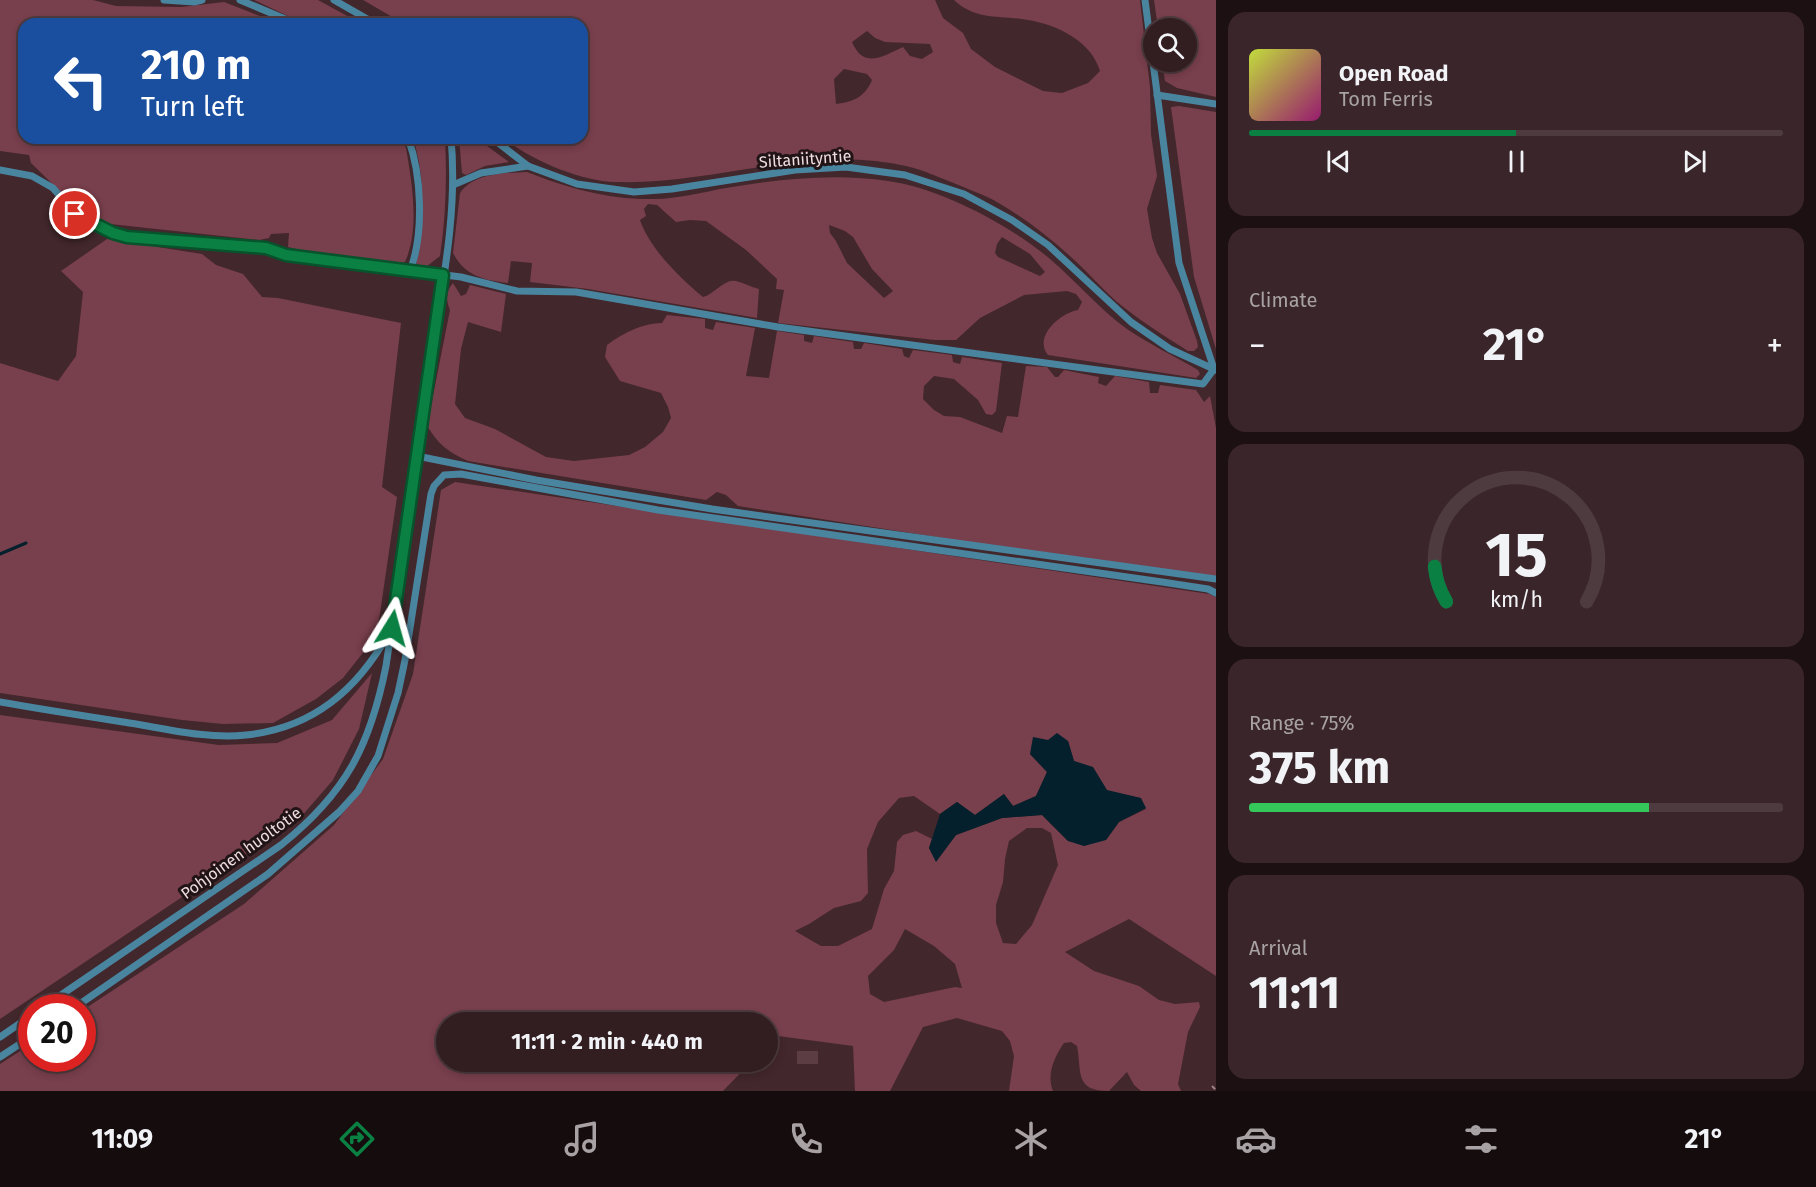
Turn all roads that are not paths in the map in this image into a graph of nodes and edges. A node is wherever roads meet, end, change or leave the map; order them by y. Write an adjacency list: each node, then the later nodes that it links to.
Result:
1 (164, 0): 2 (lane)
2 (202, 0)
3 (240, 0): 6 (lane)
4 (334, 0): 7 (lane)
5 (1145, 0): 8 (lane)
6 (284, 18)
7 (366, 18)
8 (1157, 95): 9 (lane); 18 (lane)
9 (1216, 104)
10 (410, 144): 16 (lane)
11 (451, 144): 15 (lane, Pohjoinen huoltotie)
12 (500, 144): 13 (lane, Siltaniityntie)
13 (528, 166): 15 (lane); 18 (lane, Siltaniityntie)
14 (0, 170): 16 (lane)
15 (453, 185): 17 (lane, Pohjoinen huoltotie)
16 (410, 271): 17 (lane)
17 (443, 275): 18 (lane); 20 (lane, Pohjoinen huoltotie)
18 (1215, 370): 19 (lane)
19 (1216, 381)
20 (417, 456): 21 (lane); 23 (lane, Pohjoinen huoltotie)
21 (1216, 579)
22 (1216, 593): 26 (lane)
23 (392, 628): 24 (lane, Pohjoinen huoltotie); 25 (lane, Pohjoinen huoltotie)
24 (0, 702)
25 (62, 994)
26 (94, 994)
27 (18, 1025): 28 (lane)
28 (0, 1037)
29 (18, 1046): 30 (lane)
30 (0, 1058)

